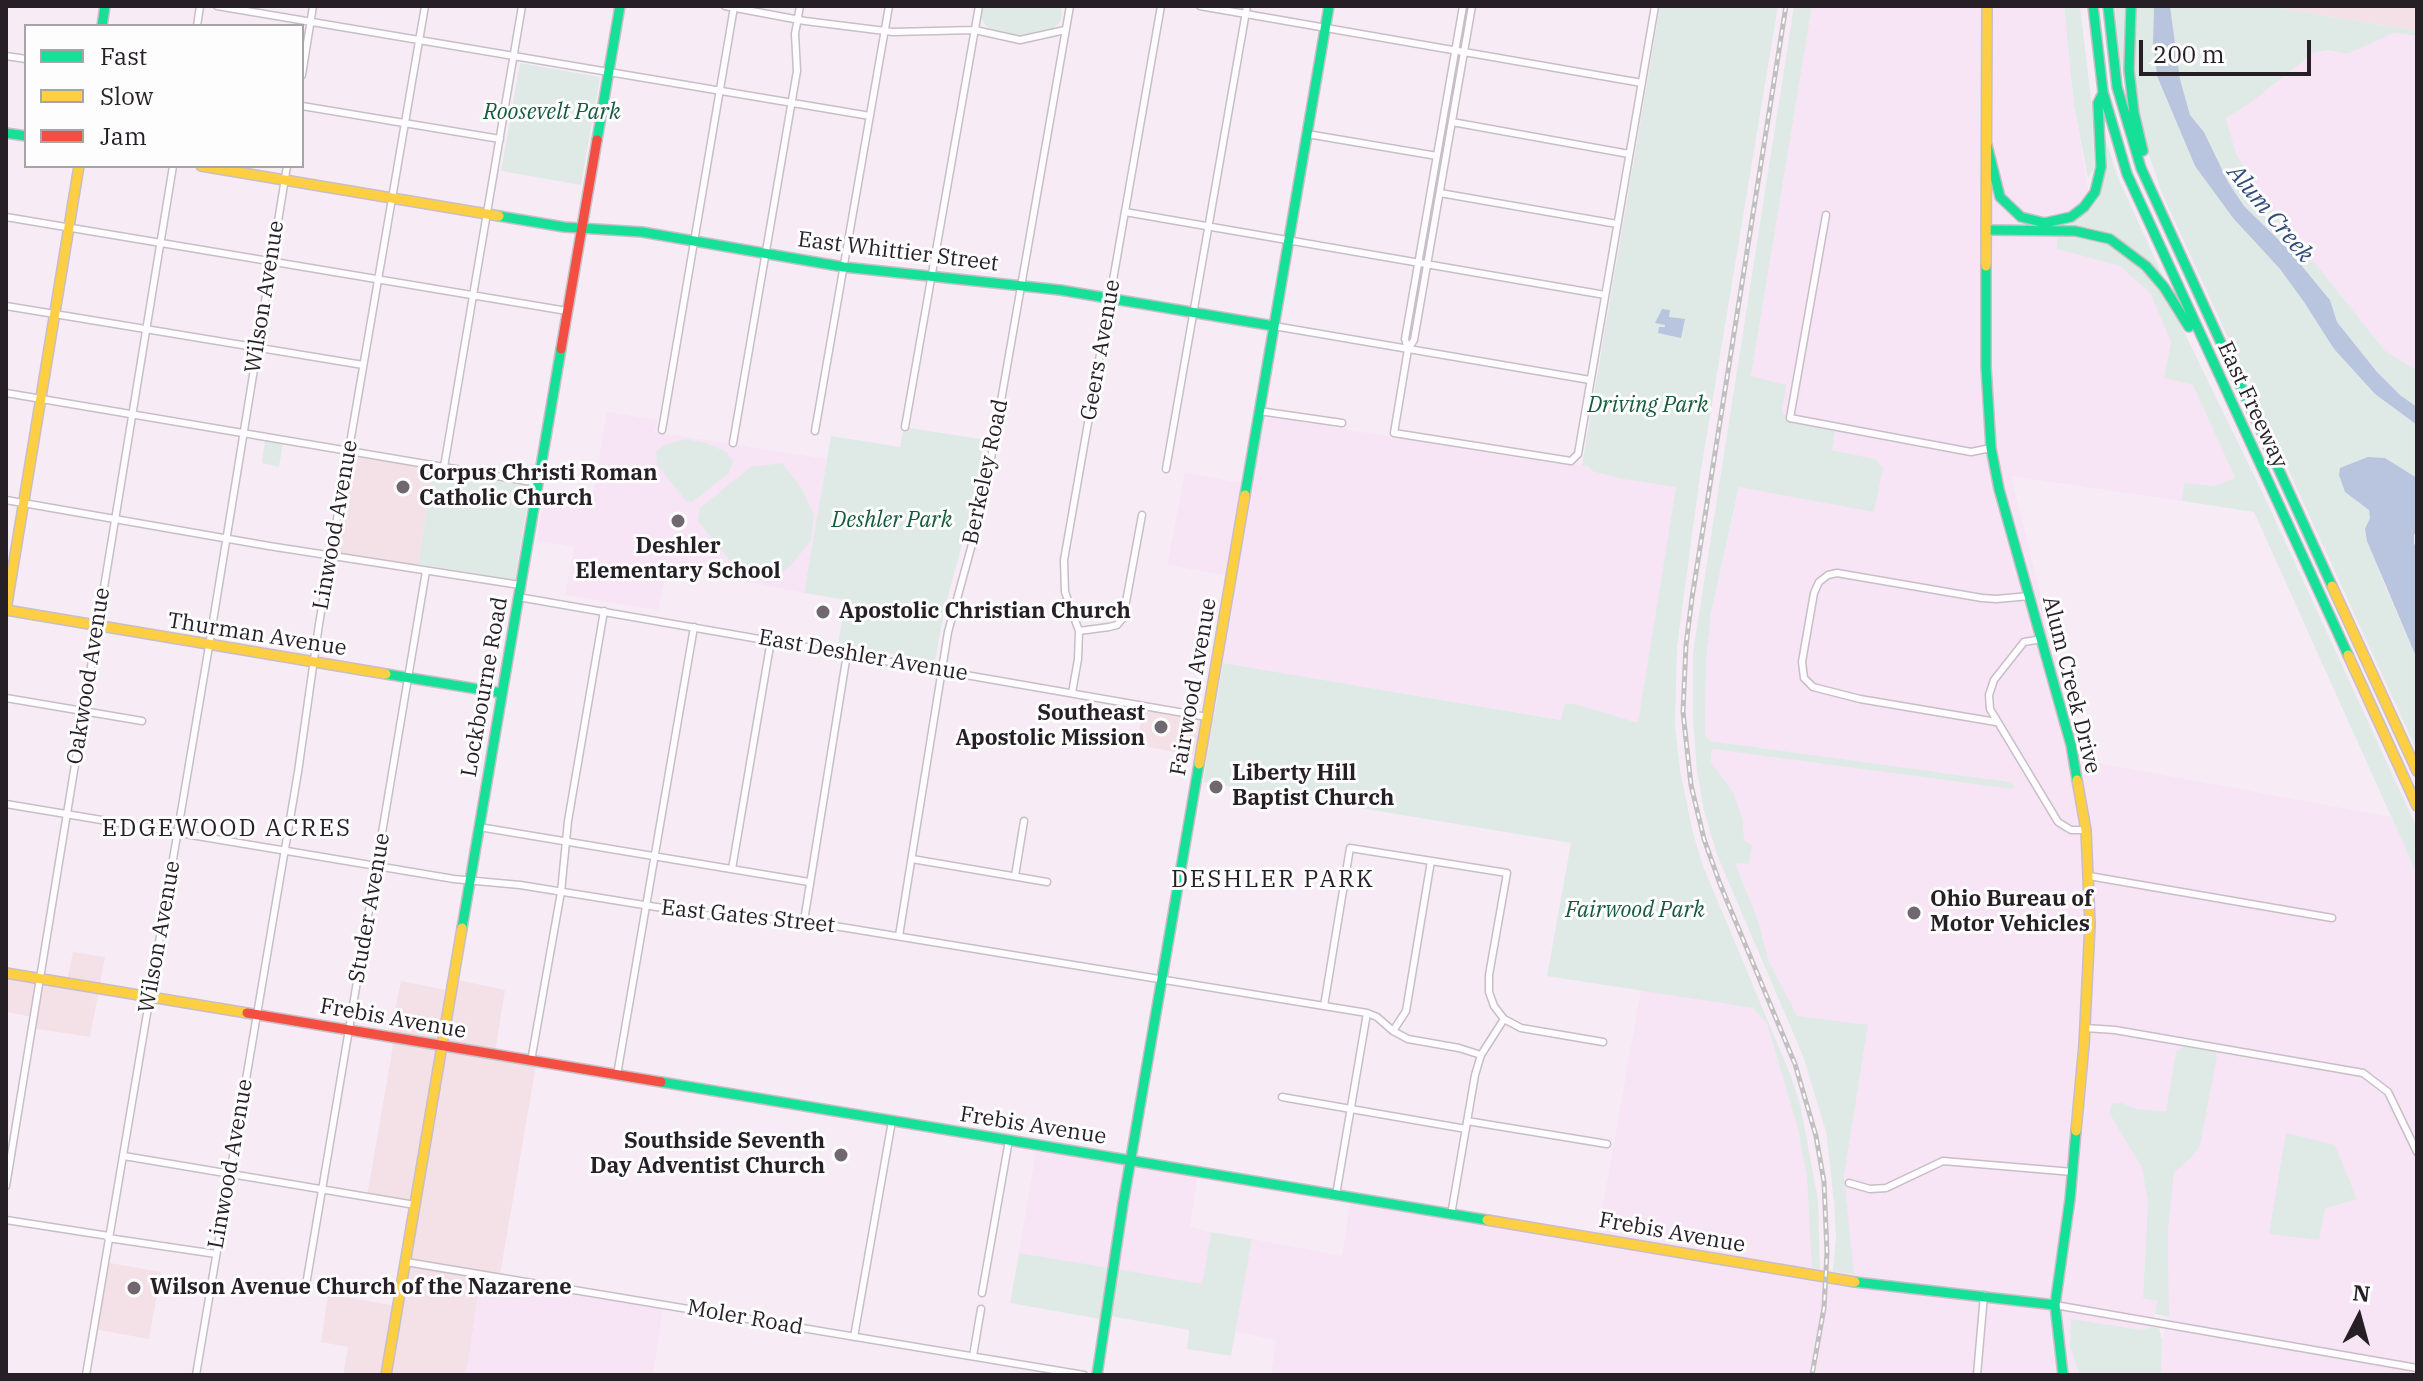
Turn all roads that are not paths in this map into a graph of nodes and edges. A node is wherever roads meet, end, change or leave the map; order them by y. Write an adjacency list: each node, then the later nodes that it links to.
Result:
1 (217, 6): 24 (street)
2 (313, 6): 24 (street)
3 (425, 6): 29 (street, Linwood Avenue)
4 (522, 6): 32 (street)
5 (620, 6): 34 (main road, Lockbourne Road)
6 (725, 6): 21 (street)
7 (800, 6): 23 (street)
8 (889, 6): 28 (street)
9 (979, 6): 26 (street)
10 (1070, 6): 27 (street, Berkeley Road)
11 (1161, 6): 57 (street, Geers Avenue)
12 (1200, 6): 22 (street)
13 (1329, 6): 25 (main road, Fairwood Avenue)
14 (1463, 6): 30 (street)
15 (1472, 6): 31 (street)
16 (1655, 6): 35 (street)
17 (1987, 6): 45 (main road, Alum Creek Drive)
18 (2093, 6): 37 (main road, East Freeway)
19 (2108, 6): 53 (main road, East Freeway)
20 (2131, 6): 53 (main road)
21 (734, 7): 23 (street); 36 (street)
22 (1246, 10): 25 (street); 63 (street)
23 (797, 20): 28 (street); 38 (street)
24 (310, 22): 29 (street); 33 (street)
25 (1325, 27): 30 (street); 43 (main road, Fairwood Avenue)
26 (975, 30): 27 (street); 28 (street); 75 (street)
27 (1065, 30): 77 (street, Berkeley Road)
28 (885, 31): 40 (street)
29 (419, 40): 32 (street); 42 (street, Linwood Avenue)
30 (1455, 50): 31 (street); 47 (street)
31 (1464, 52): 35 (street); 41 (street)
32 (514, 56): 34 (street); 44 (street)
33 (304, 62)
34 (609, 72): 36 (street); 65 (main road, Lockbourne Road)
35 (1642, 83): 46 (street)
36 (720, 91): 38 (street); 68 (street)
37 (2103, 92): 61 (main road); 90 (main road, East Freeway)
38 (792, 103): 40 (street); 70 (street)
39 (304, 106): 42 (street)
40 (870, 116): 74 (street)
41 (1452, 122): 46 (street); 48 (street)
42 (404, 123): 44 (street); 56 (street, Linwood Avenue)
43 (1307, 134): 47 (street); 67 (main road, Fairwood Avenue)
44 (500, 139): 58 (street)
45 (1987, 145): 61 (main road); 66 (main road, Alum Creek Drive)
46 (1629, 154): 62 (street)
47 (1437, 156): 48 (street); 72 (street)
48 (1446, 158): 55 (street)
49 (79, 168): 64 (main road)
50 (173, 168): 69 (street, Oakwood Avenue)
51 (213, 168): 54 (main road, East Whittier Street)
52 (287, 168): 54 (street, Wilson Avenue)
53 (2144, 173): 136 (main road, East Freeway)
54 (284, 180): 56 (main road, East Whittier Street); 71 (street, Wilson Avenue)
55 (1440, 193): 62 (street); 73 (street)
56 (391, 198): 58 (main road, East Whittier Street); 76 (street, Linwood Avenue)
57 (1125, 212): 63 (street); 80 (street, Geers Avenue)
58 (487, 214): 65 (main road, East Whittier Street); 79 (street)
59 (1826, 215): 102 (street)
60 (6, 217): 64 (street)
61 (2045, 223): 66 (main road)
62 (1617, 224): 78 (street)
63 (1208, 226): 67 (street); 83 (street)
64 (69, 227): 69 (street); 84 (main road)
65 (582, 229): 68 (main road, East Whittier Street); 82 (main road, Lockbourne Road)
66 (1987, 230): 90 (main road); 102 (main road, Alum Creek Drive)
67 (1288, 240): 72 (street); 85 (main road, Fairwood Avenue)
68 (694, 241): 70 (main road, East Whittier Street); 98 (street)
69 (161, 243): 71 (street); 86 (street, Oakwood Avenue)
70 (766, 253): 74 (main road, East Whittier Street); 101 (street)
71 (271, 262): 76 (street); 87 (street, Wilson Avenue)
72 (1418, 263): 73 (street); 88 (street)
73 (1427, 264): 78 (street); 88 (street)
74 (844, 267): 75 (main road, East Whittier Street); 99 (street)
75 (932, 278): 77 (main road, East Whittier Street); 97 (street)
76 (378, 280): 79 (street); 89 (street, Linwood Avenue)
77 (1021, 285): 80 (main road, East Whittier Street); 127 (street, Berkeley Road)
78 (1605, 295): 91 (street)
79 (473, 296): 82 (street); 104 (street)
80 (1110, 298): 83 (main road, East Whittier Street); 121 (street, Geers Avenue)
81 (6, 306): 84 (street)
82 (567, 311): 106 (main road, Lockbourne Road)
83 (1194, 313): 85 (main road, East Whittier Street); 105 (street)
84 (54, 314): 86 (street); 93 (main road)
85 (1274, 326): 88 (street, East Whittier Street); 94 (main road, Fairwood Avenue)
86 (146, 330): 87 (street); 95 (street, Oakwood Avenue)
87 (256, 348): 89 (street); 100 (street, Wilson Avenue)
88 (1408, 349): 91 (street, East Whittier Street); 91 (street)
89 (363, 365): 103 (street, Linwood Avenue)
90 (2217, 373): 138 (main road, East Freeway)
91 (1590, 380)
92 (6, 393): 93 (street)
93 (40, 399): 95 (street); 108 (main road)
94 (1259, 411): 96 (street); 133 (main road, Fairwood Avenue)
95 (133, 414): 100 (street); 110 (street, Oakwood Avenue)
96 (1342, 423)
97 (905, 427)
98 (662, 430)
99 (815, 431)
100 (242, 433): 103 (street); 111 (street, Wilson Avenue)
101 (733, 443)
102 (1991, 448): 115 (main road, Alum Creek Drive)
103 (349, 451): 104 (street); 112 (street, Linwood Avenue)
104 (444, 467): 106 (street)
105 (1166, 469)
106 (538, 483): 114 (main road, Lockbourne Road)
107 (6, 500): 108 (street)
108 (24, 503): 110 (street); 117 (main road)
109 (1142, 515): 121 (street)
110 (114, 519): 111 (street); 119 (street, Oakwood Avenue)
111 (225, 538): 112 (street); 124 (street, Wilson Avenue)
112 (331, 555): 113 (street); 126 (street, Linwood Avenue)
113 (426, 571): 114 (street); 128 (street, Studer Avenue)
114 (520, 585): 116 (main road, Lockbourne Road)
115 (2030, 596): 122 (main road, Alum Creek Drive); 135 (street)
116 (518, 597): 118 (street, East Deshler Avenue); 129 (main road, Lockbourne Road)
117 (6, 611): 119 (main road, Thurman Avenue)
118 (604, 611): 120 (street, East Deshler Avenue); 144 (street)
119 (97, 626): 124 (main road, Thurman Avenue); 132 (street, Oakwood Avenue)
120 (694, 627): 123 (street, East Deshler Avenue); 146 (street)
121 (1079, 631): 130 (street, Geers Avenue)
122 (2042, 639): 135 (street); 142 (main road, Alum Creek Drive)
123 (771, 640): 125 (street, East Deshler Avenue); 150 (street)
124 (209, 646): 126 (main road, Thurman Avenue); 143 (street, Wilson Avenue)
125 (847, 654): 127 (street, East Deshler Avenue); 154 (street)
126 (314, 663): 128 (main road, Thurman Avenue); 145 (street, Linwood Avenue)
127 (943, 670): 130 (street, East Deshler Avenue); 147 (street, Berkeley Road)
128 (408, 678): 129 (main road, Thurman Avenue); 149 (street, Studer Avenue)
129 (502, 693): 141 (main road, Lockbourne Road)
130 (1072, 693): 133 (street, East Deshler Avenue)
131 (6, 698): 132 (street)
132 (83, 711): 134 (street); 139 (street, Oakwood Avenue)
133 (1207, 717): 163 (main road, Fairwood Avenue)
134 (142, 721)
135 (1996, 722): 142 (street)
136 (2417, 771)
137 (6, 804): 139 (street, East Gates Street)
138 (2417, 806)
139 (66, 814): 143 (street, East Gates Street); 162 (street, Oakwood Avenue)
140 (1024, 821): 151 (street)
141 (479, 827): 144 (street); 153 (main road, Lockbourne Road)
142 (2086, 830): 152 (main road, Alum Creek Drive)
143 (178, 833): 145 (street, East Gates Street); 164 (street, Wilson Avenue)
144 (565, 841): 146 (street); 156 (street)
145 (284, 851): 149 (street, East Gates Street); 167 (street, Linwood Avenue)
146 (654, 856): 150 (street); 157 (street)
147 (912, 859): 151 (street); 160 (street, Berkeley Road)
148 (1431, 861): 165 (street); 168 (street); 171 (street)
149 (377, 866): 153 (street, East Gates Street); 170 (street, Studer Avenue)
150 (732, 869): 154 (street)
151 (1015, 876): 155 (street)
152 (2089, 876): 158 (street); 169 (main road, Alum Creek Drive)
153 (470, 881): 156 (street, East Gates Street); 173 (main road, Lockbourne Road)
154 (809, 882): 159 (street)
155 (1047, 882)
156 (561, 892): 157 (street, East Gates Street); 175 (street)
157 (646, 906): 159 (street, East Gates Street); 176 (street)
158 (2332, 918)
159 (804, 921): 160 (street, East Gates Street)
160 (899, 936): 163 (street, East Gates Street)
161 (6, 973): 162 (main road, Frebis Avenue)
162 (39, 978): 164 (main road, Frebis Avenue); 189 (street, Oakwood Avenue)
163 (1163, 979): 165 (street, East Gates Street); 185 (main road, Fairwood Avenue)
164 (150, 997): 167 (main road, Frebis Avenue); 184 (street, Wilson Avenue)
165 (1324, 1006): 166 (street, East Gates Street)
166 (1367, 1013): 171 (street, East Gates Street); 178 (street)
167 (257, 1014): 170 (main road, Frebis Avenue); 187 (street, Linwood Avenue)
168 (1504, 1019): 172 (street); 174 (street)
169 (2085, 1028): 183 (street); 186 (main road, Alum Creek Drive)
170 (349, 1030): 173 (main road, Frebis Avenue); 190 (street, Studer Avenue)
171 (1393, 1031): 174 (street, East Gates Street)
172 (1603, 1042)
173 (442, 1045): 175 (main road, Frebis Avenue); 192 (main road, Lockbourne Road)
174 (1481, 1055): 180 (street)
175 (531, 1061): 176 (main road, Frebis Avenue)
176 (617, 1075): 179 (main road, Frebis Avenue)
177 (1282, 1097): 178 (street)
178 (1351, 1109): 180 (street); 191 (street)
179 (892, 1121): 181 (main road, Frebis Avenue); 203 (street)
180 (1466, 1125): 182 (street); 193 (street)
181 (1009, 1140): 185 (main road, Frebis Avenue); 199 (street)
182 (1607, 1144)
183 (2417, 1152)
184 (124, 1156): 187 (street); 195 (street, Wilson Avenue)
185 (1130, 1161): 191 (main road, Frebis Avenue); 210 (main road, Fairwood Avenue)
186 (2073, 1172): 188 (street); 201 (main road, Alum Creek Drive)
187 (230, 1174): 190 (street); 196 (street, Linwood Avenue)
188 (1849, 1183)
189 (6, 1186)
190 (322, 1190): 192 (street); 198 (street, Studer Avenue)
191 (1336, 1195): 193 (main road, Frebis Avenue)
192 (415, 1205): 197 (main road, Lockbourne Road)
193 (1451, 1215): 200 (main road, Frebis Avenue)
194 (6, 1220): 195 (street)
195 (109, 1237): 196 (street); 206 (street, Wilson Avenue)
196 (216, 1254): 207 (street, Linwood Avenue)
197 (406, 1262): 203 (street, Moler Road); 208 (main road, Lockbourne Road)
198 (305, 1291)
199 (982, 1293)
200 (1984, 1295): 201 (main road, Frebis Avenue); 211 (street)
201 (2055, 1305): 205 (street); 212 (main road, Alum Creek Drive)
202 (981, 1309): 204 (street)
203 (854, 1337): 204 (street, Moler Road)
204 (973, 1356): 209 (street, Moler Road)
205 (2417, 1368)
206 (86, 1375)
207 (196, 1375)
208 (386, 1375)
209 (1084, 1375)
210 (1097, 1375)
211 (1977, 1375)
212 (2063, 1375)

